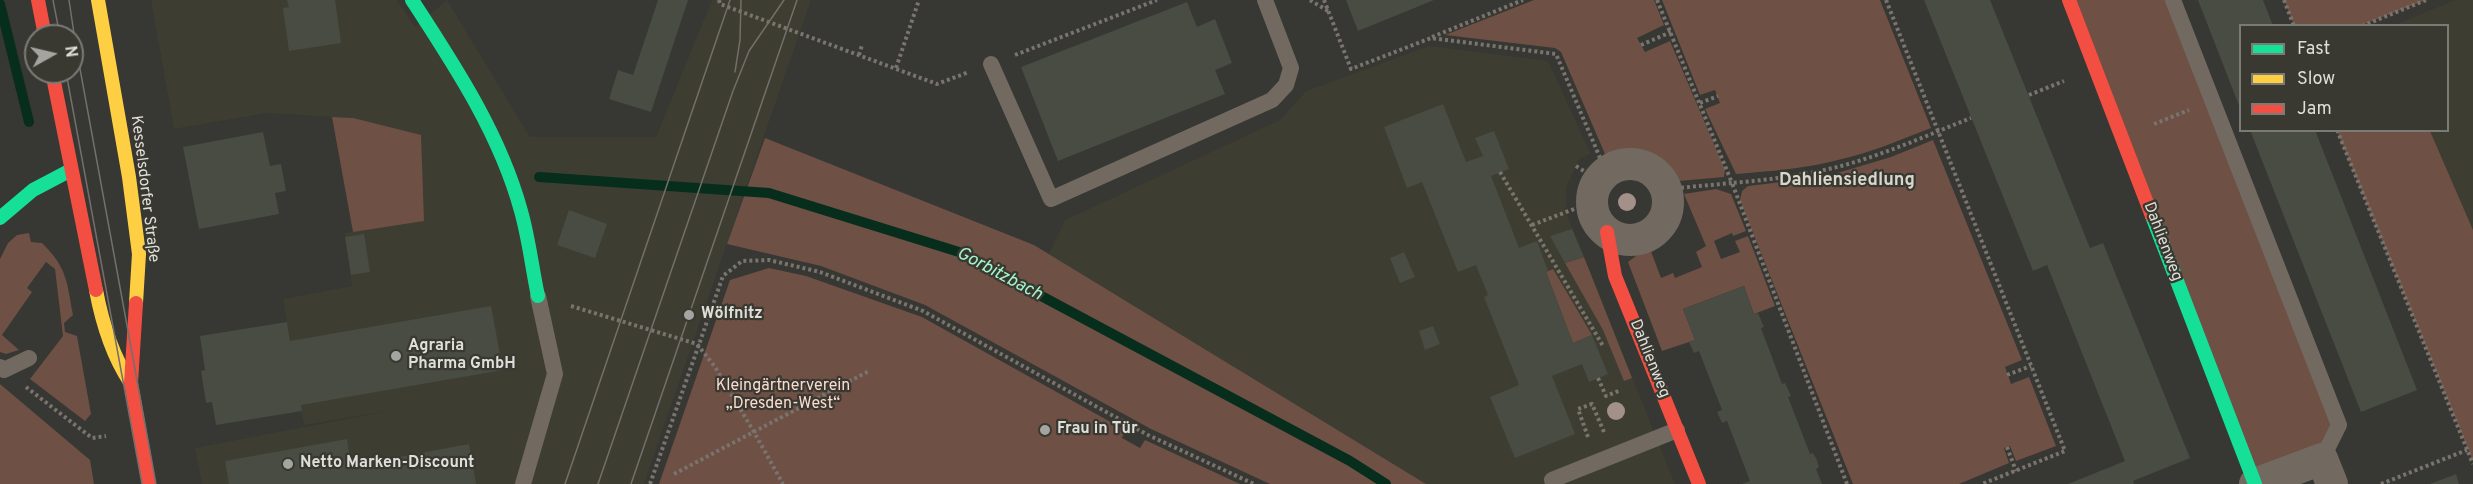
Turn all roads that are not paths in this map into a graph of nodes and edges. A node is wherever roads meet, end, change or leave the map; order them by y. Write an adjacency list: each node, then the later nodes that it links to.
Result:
1 (38, 0): 7 (street)
2 (98, 0): 16 (street, Kesselsdorfer Straße)
3 (412, 0): 13 (street)
4 (1265, 0): 8 (lane)
5 (2069, 0): 23 (street, Dahlienweg)
6 (2173, 0): 18 (lane)
7 (43, 24)
8 (991, 64)
9 (54, 84): 10 (street, Kesselsdorfer Straße)
10 (71, 170): 11 (street); 16 (street, Kesselsdorfer Straße)
11 (0, 218)
12 (1607, 232): 12 (street, Dahlienweg); 17 (street, Dahlienweg)
13 (538, 296): 21 (lane)
14 (29, 358): 15 (lane)
15 (2, 369)
16 (131, 383): 20 (street, Kesselsdorfer Straße)
17 (1677, 430): 19 (lane); 22 (street, Dahlienweg)
18 (2327, 471): 23 (street, Dahlienweg)
19 (1552, 480)
20 (149, 484)
21 (523, 484)
22 (1699, 484)
23 (2255, 484)

